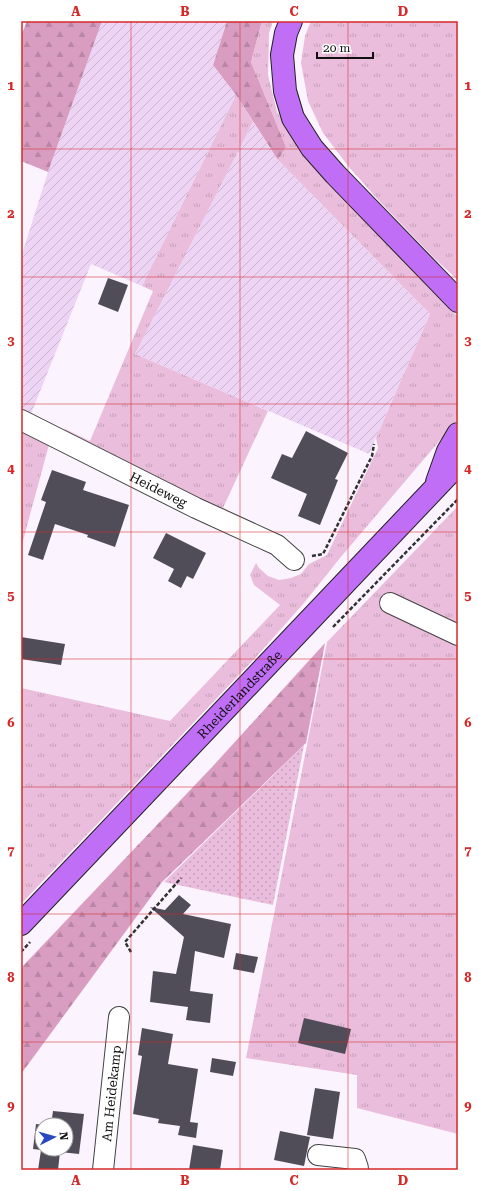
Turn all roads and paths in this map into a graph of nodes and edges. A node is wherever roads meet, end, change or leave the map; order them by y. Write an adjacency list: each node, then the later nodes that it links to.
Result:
1 (291, 21): 2 (main road)
2 (458, 301)
3 (21, 420): 8 (street, Heideweg)
4 (458, 434): 7 (main road)
5 (374, 444): 8 (path)
6 (458, 464): 7 (main road, Rheiderlandstraße)
7 (434, 490): 12 (main road, Rheiderlandstraße)
8 (294, 560)
9 (390, 603): 10 (street)
10 (458, 635)
11 (181, 878): 13 (path)
12 (21, 924)
13 (131, 952)
14 (119, 1017): 16 (street, Am Heidekamp)
15 (318, 1155): 17 (street)
16 (103, 1170)
17 (358, 1170)

